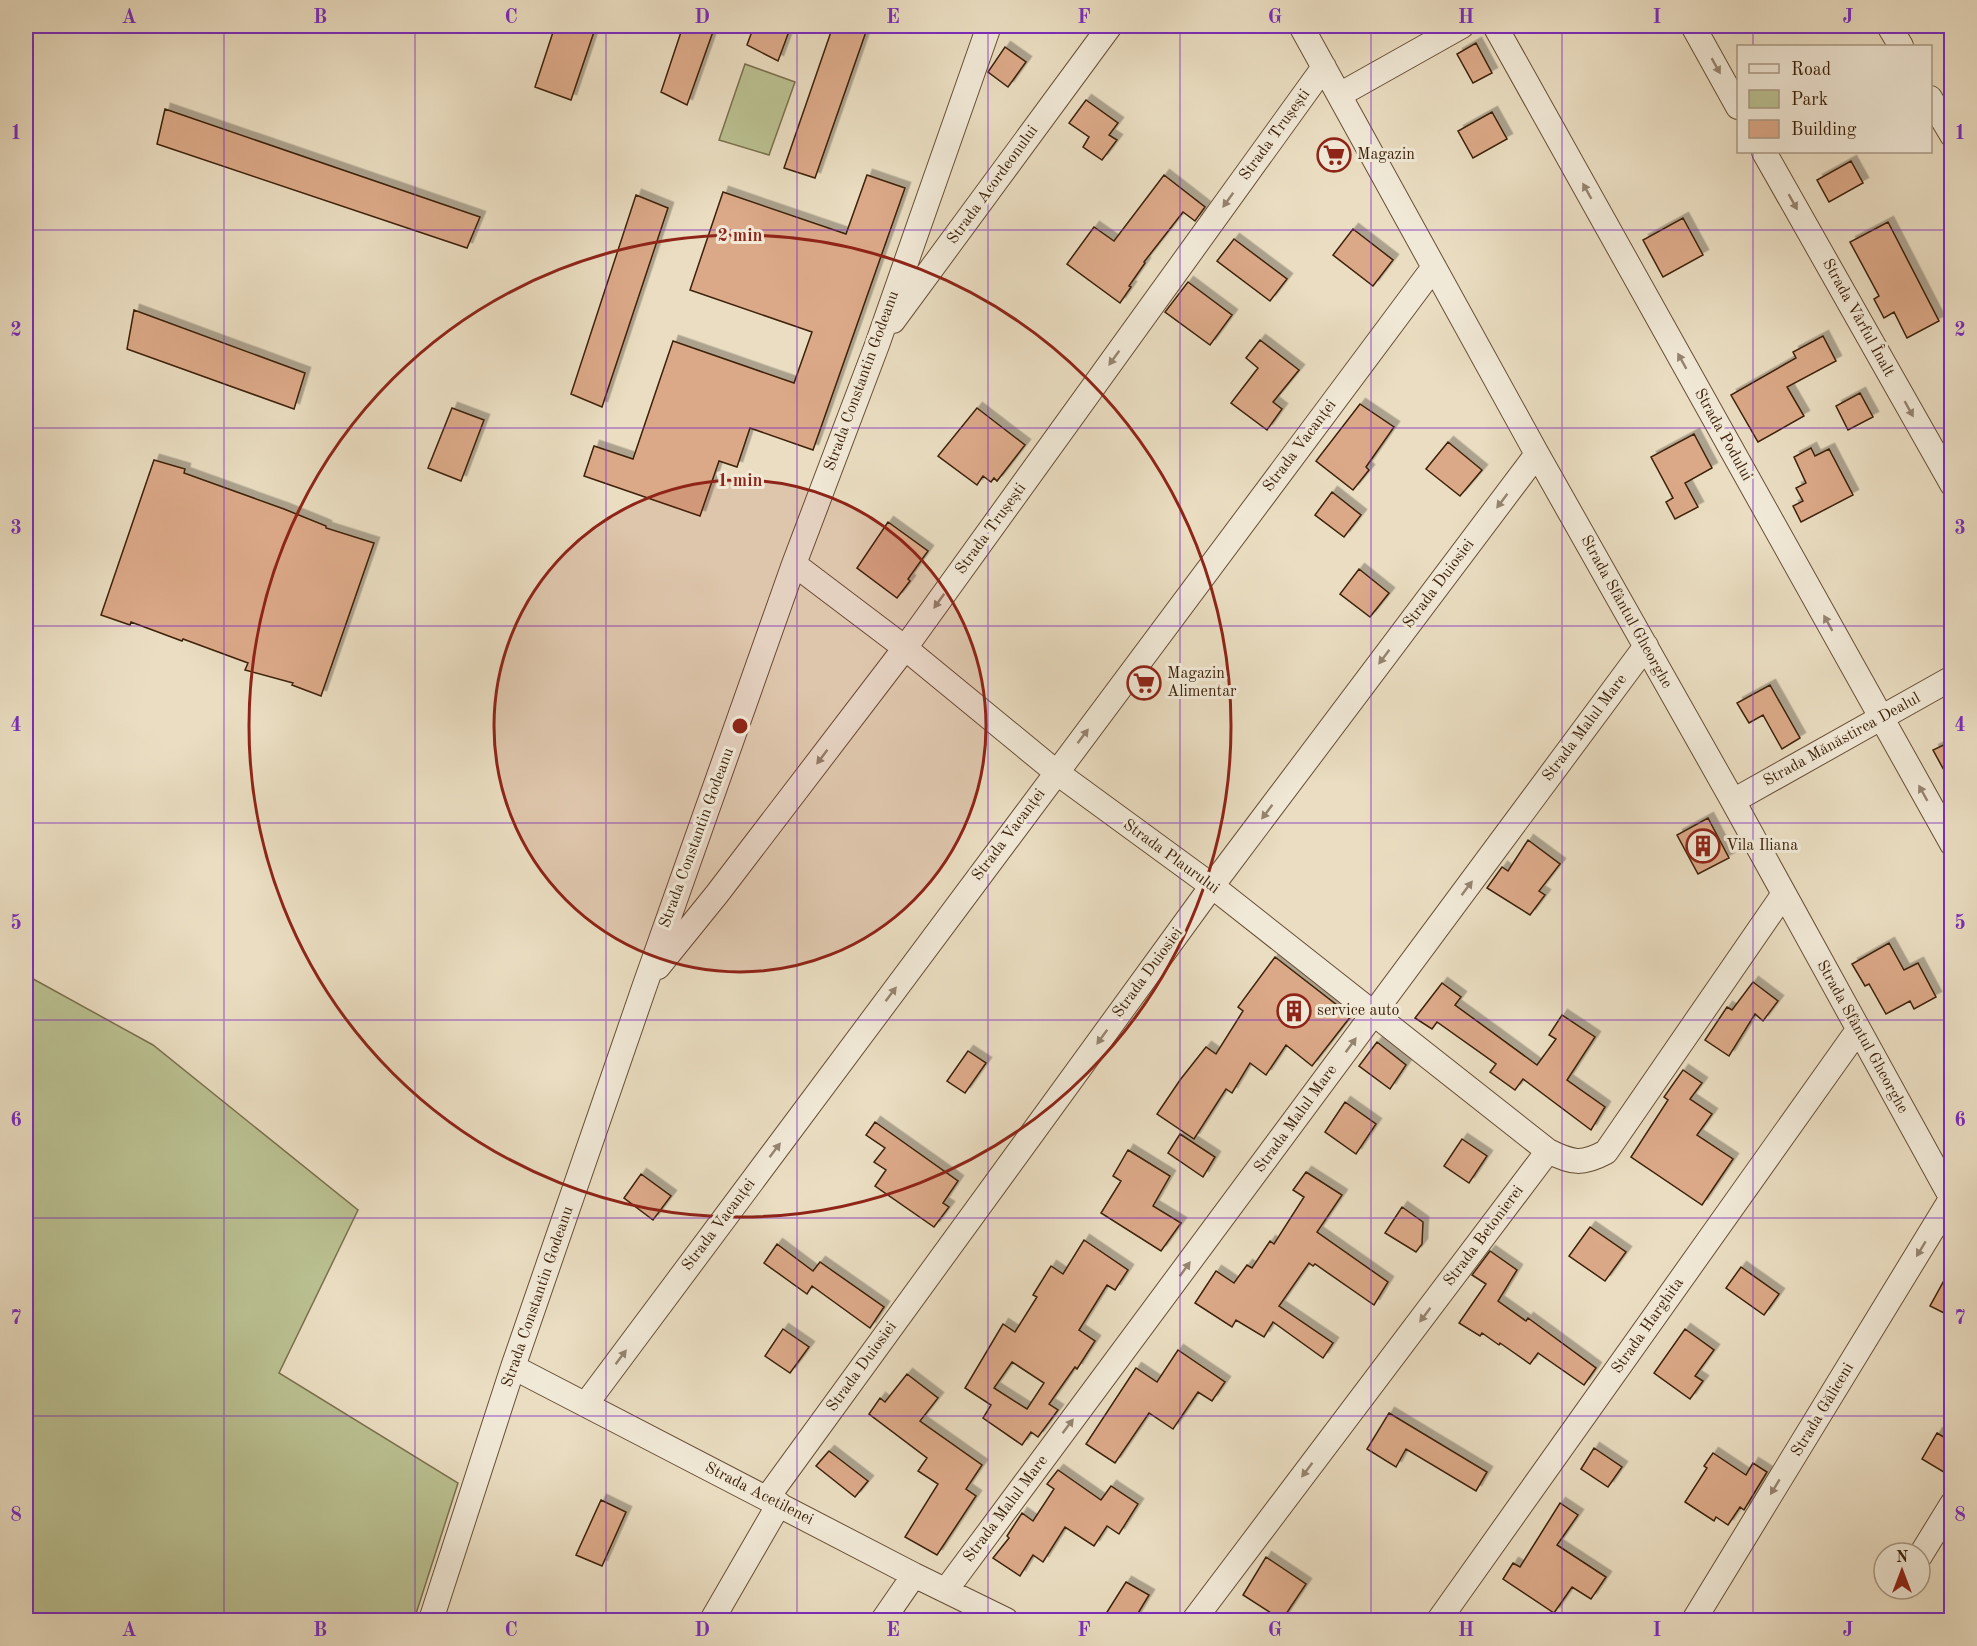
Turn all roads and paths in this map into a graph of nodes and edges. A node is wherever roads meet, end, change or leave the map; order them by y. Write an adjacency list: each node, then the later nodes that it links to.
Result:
1 (989, 26): 16 (street, Strada Constantin Godeanu)
2 (1110, 26): 16 (street, Strada Acordeonului)
3 (1301, 26): 9 (street, Strada Sfântul Gheorghe)
4 (1462, 26): 10 (street)
5 (1495, 26): 23 (street, Strada Podului, one-way to 5)
6 (1693, 26): 12 (street, one-way to 12)
7 (1889, 26): 8 (street)
8 (1900, 45)
9 (1324, 67): 10 (street, Strada Sfântul Gheorghe); 21 (street, Strada Trușești, one-way to 21)
10 (1341, 94): 15 (street, Strada Sfântul Gheorghe)
11 (1932, 101): 13 (street)
12 (1737, 104)
13 (1952, 135)
14 (1765, 153): 18 (street, Strada Vârful Înalt, one-way to 18)
15 (1434, 267): 17 (street, Strada Sfântul Gheorghe); 24 (street, Strada Vacanței, one-way to 15)
16 (877, 345): 19 (street, Strada Constantin Godeanu)
17 (1537, 454): 20 (street, Strada Sfântul Gheorghe); 27 (street, Strada Duiosiei, one-way to 27)
18 (1952, 484)
19 (794, 564): 21 (street, Strada Plaurului); 29 (street, Strada Constantin Godeanu)
20 (1646, 646): 25 (street, Strada Sfântul Gheorghe); 30 (street, Strada Malul Mare, one-way to 20)
21 (906, 648): 24 (street, Strada Plaurului); 29 (street, Strada Trușești, one-way to 29)
22 (1952, 678): 23 (street, Strada Mănăstirea Dealul)
23 (1881, 718): 25 (street, Strada Mănăstirea Dealul); 26 (street, Strada Podului, one-way to 23)
24 (1056, 772): 27 (street, Strada Plaurului); 35 (street, Strada Vacanței, one-way to 24)
25 (1733, 801): 28 (street, Strada Sfântul Gheorghe)
26 (1952, 844)
27 (1212, 886): 30 (street, Strada Plaurului); 36 (street, Strada Duiosiei, one-way to 36)
28 (1783, 895): 31 (street, Strada Sfântul Gheorghe); 32 (street)
29 (646, 982): 34 (street, Strada Constantin Godeanu)
30 (1374, 1013): 32 (street, Strada Plaurului); 40 (street, Strada Malul Mare, one-way to 30)
31 (1858, 1030): 33 (street, Strada Sfântul Gheorghe); 46 (street, Strada Harghita)
32 (1548, 1151): 45 (street, Strada Betonierei, one-way to 45)
33 (1951, 1199): 47 (street, Strada Găliceni, one-way to 47)
34 (513, 1367): 35 (street, Strada Acetilenei); 41 (street, Strada Constantin Godeanu)
35 (586, 1404): 36 (street, Strada Acetilenei)
36 (773, 1501): 39 (street, Strada Acetilenei); 42 (street, Strada Duiosiei)
37 (1952, 1503): 38 (street)
38 (1929, 1541)
39 (914, 1575): 40 (street, Strada Acetilenei); 43 (street)
40 (946, 1590): 44 (street, Strada Acetilenei)
41 (431, 1620)
42 (712, 1620)
43 (883, 1620)
44 (1006, 1620)
45 (1194, 1620)
46 (1439, 1620)
47 (1694, 1620)

